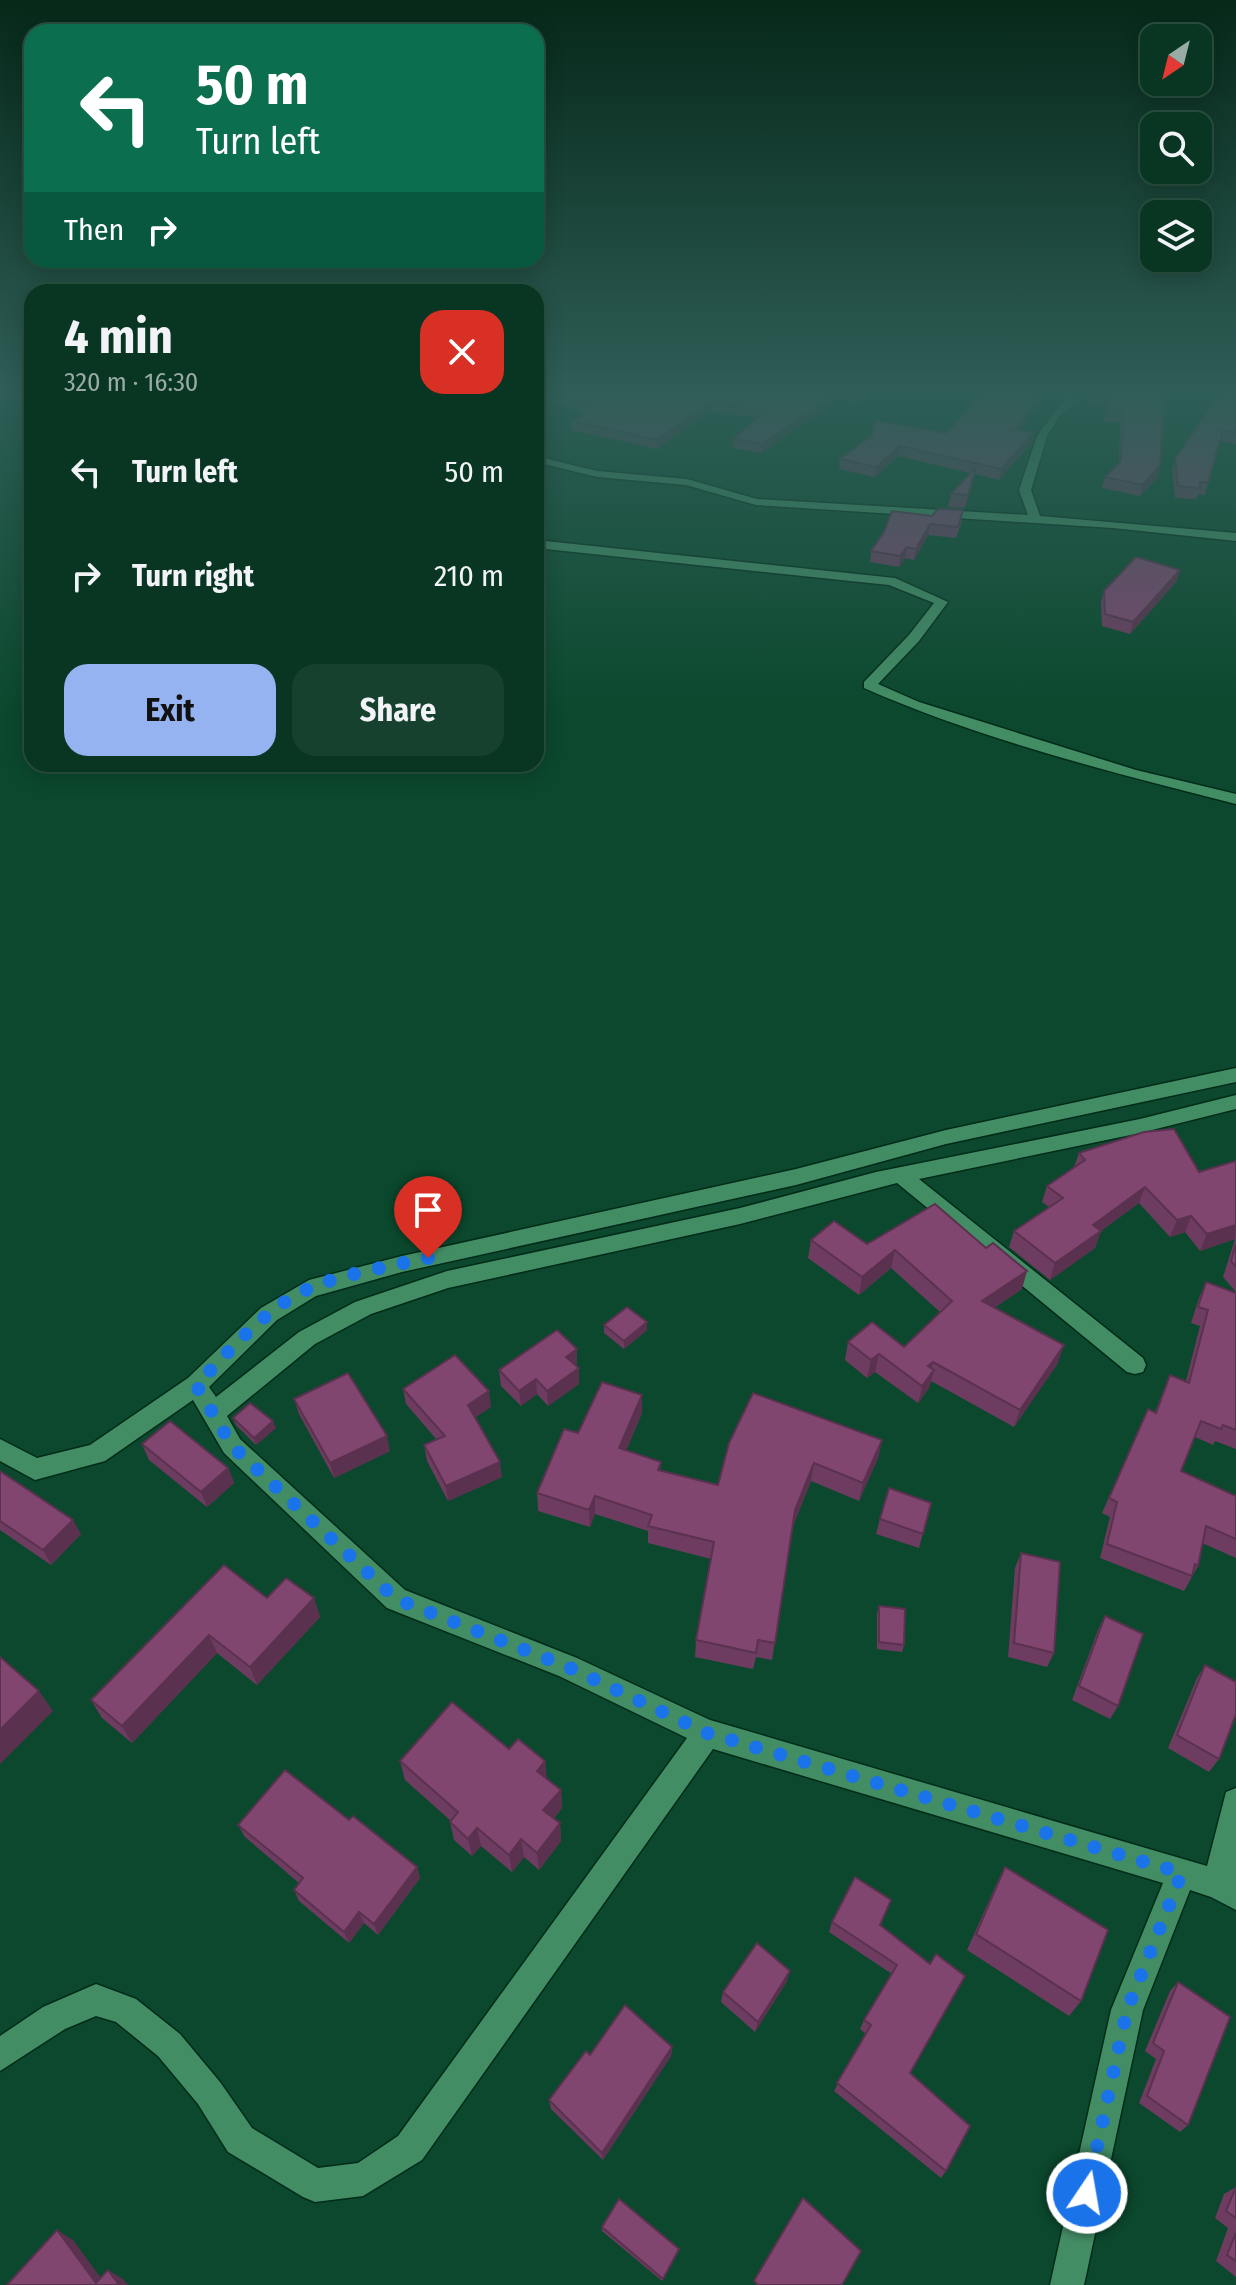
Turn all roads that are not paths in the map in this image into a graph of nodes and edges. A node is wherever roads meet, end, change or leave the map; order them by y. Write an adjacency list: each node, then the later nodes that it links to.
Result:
1 (748, 500): 3 (street)
2 (1028, 500): 3 (street)
3 (1036, 521): 4 (street)
4 (1236, 537)
5 (544, 545): 6 (street)
6 (1236, 799)
7 (1236, 1075): 11 (street)
8 (1236, 1102): 9 (street)
9 (901, 1175): 10 (street); 12 (street)
10 (1135, 1365)
11 (196, 1385): 12 (street); 13 (street)
12 (213, 1413): 14 (street)
13 (0, 1449)
14 (707, 1733): 16 (street); 18 (street)
15 (1236, 1802): 17 (street)
16 (1182, 1873): 17 (street); 19 (street)
17 (1227, 1890)
18 (0, 2055)
19 (1067, 2285)

